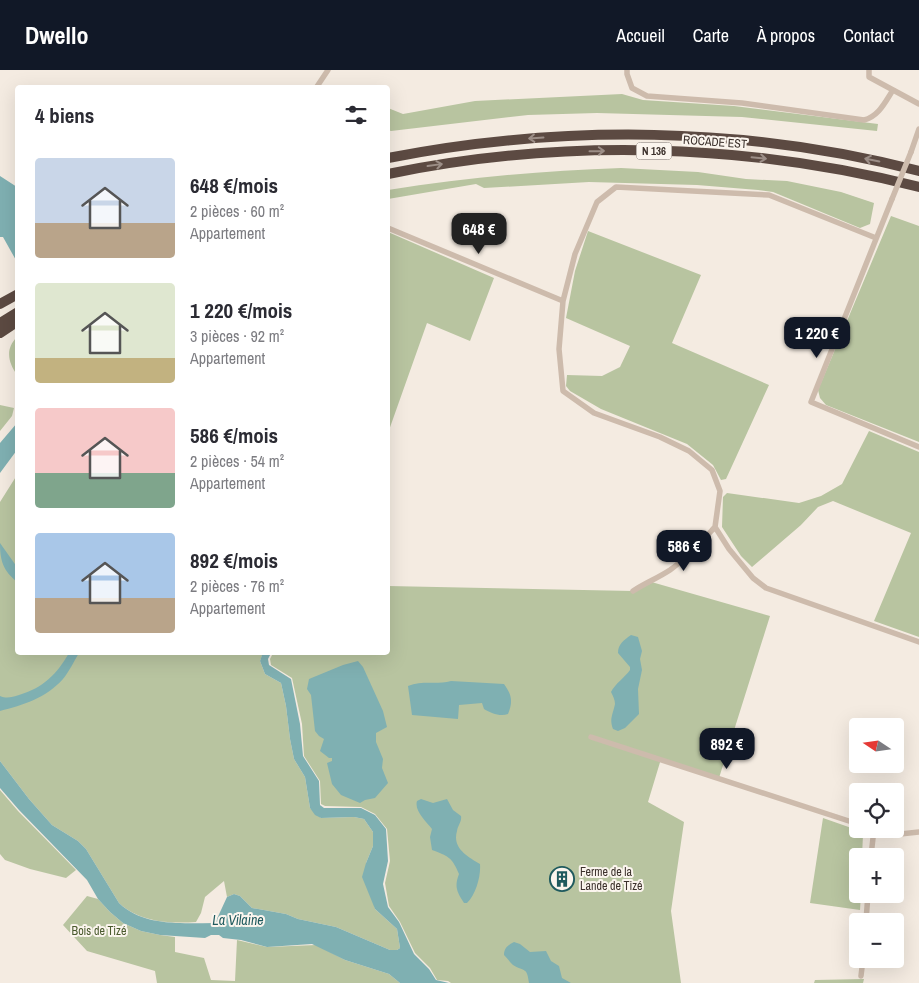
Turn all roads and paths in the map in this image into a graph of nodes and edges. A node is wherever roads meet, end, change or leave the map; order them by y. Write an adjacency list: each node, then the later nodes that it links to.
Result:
1 (328, 70): 4 (street)
2 (627, 70): 5 (street)
3 (869, 70): 5 (street)
4 (318, 85)
5 (893, 90): 6 (street)
6 (919, 104)
7 (919, 129): 13 (street, bridge)
8 (390, 158): 9 (highway, ROCADE EST / N 136, one-way to 8)
9 (919, 171)
10 (390, 174): 11 (highway, ROCADE EST / N 136, one-way to 11)
11 (919, 187)
12 (390, 229): 14 (street)
13 (876, 238): 14 (street); 19 (street)
14 (563, 301): 20 (street)
15 (15, 314): 16 (highway)
16 (0, 323)
17 (15, 323): 18 (highway)
18 (0, 333)
19 (919, 447)
20 (715, 527): 21 (street); 22 (street)
21 (633, 591)
22 (919, 642)
23 (591, 737): 24 (street)
24 (849, 821)
25 (919, 832): 26 (street)
26 (904, 834)
27 (861, 968): 28 (street)
28 (861, 976)

